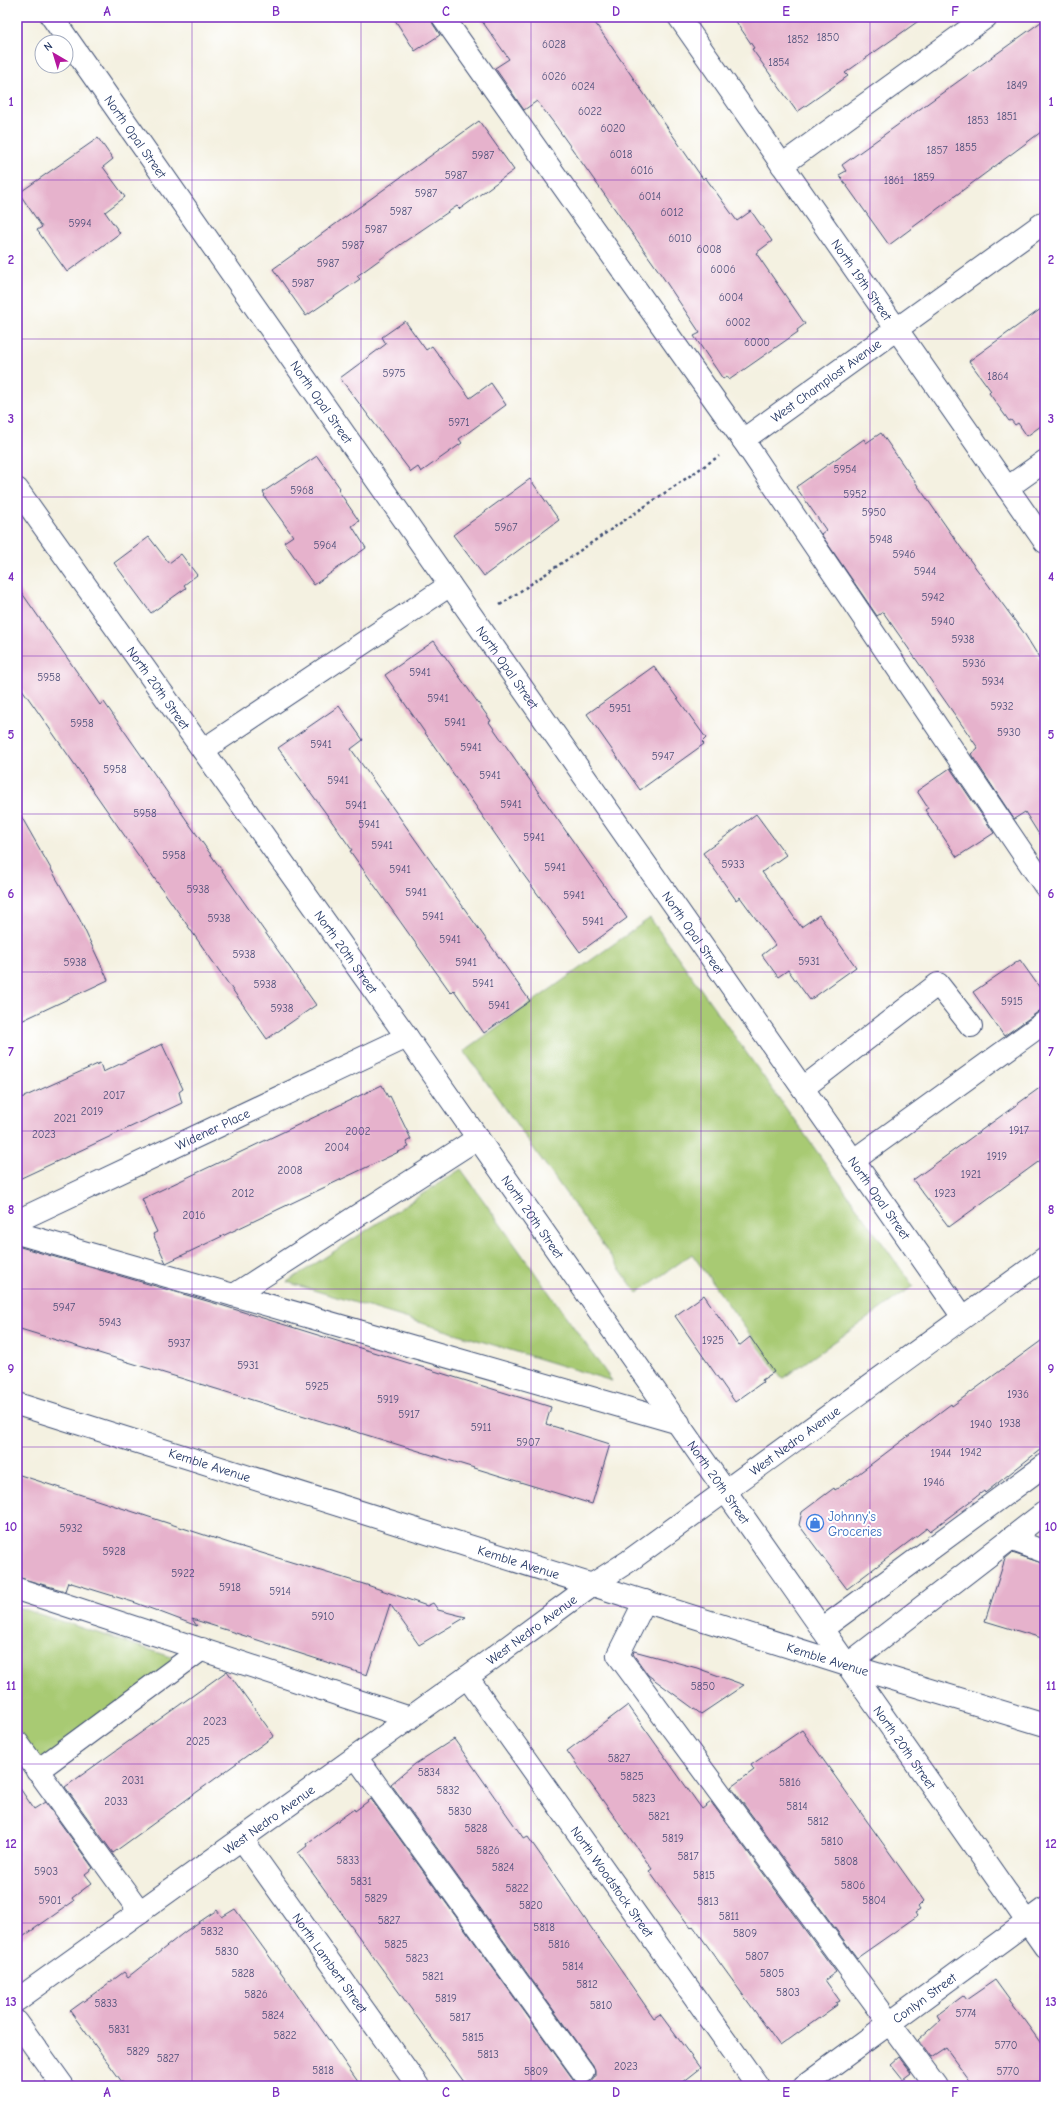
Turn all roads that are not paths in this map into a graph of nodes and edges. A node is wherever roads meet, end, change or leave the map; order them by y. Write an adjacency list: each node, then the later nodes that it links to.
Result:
1 (52, 17): 13 (street, North Opal Street)
2 (443, 17): 8 (street)
3 (679, 17): 5 (street, North 19th Street)
4 (986, 17): 5 (street)
5 (782, 166): 7 (street, North 19th Street)
6 (1045, 222): 7 (street, West Champlost Avenue)
7 (896, 330): 8 (street, West Champlost Avenue); 10 (street, North 19th Street)
8 (743, 440): 15 (street)
9 (1045, 461): 10 (street)
10 (1007, 488): 12 (street, North 19th Street)
11 (17, 489): 14 (street, North 20th Street)
12 (1045, 542)
13 (450, 585): 14 (street); 19 (street, North Opal Street)
14 (203, 750): 18 (street, North 20th Street)
15 (1045, 886)
16 (1045, 1022): 21 (street)
17 (970, 1026): 19 (street)
18 (407, 1037): 20 (street, North 20th Street); 22 (street, Widener Place)
19 (803, 1088): 21 (street, North Opal Street)
20 (478, 1138): 25 (street); 28 (street, North 20th Street)
21 (854, 1160): 26 (street, North Opal Street)
22 (17, 1221)
23 (17, 1233): 25 (street)
24 (1045, 1258): 26 (street, West Nedro Avenue)
25 (234, 1295): 28 (street)
26 (963, 1317): 30 (street, West Nedro Avenue)
27 (17, 1404): 34 (street, Kemble Avenue)
28 (679, 1423): 30 (street, North 20th Street)
29 (1045, 1465): 37 (street)
30 (726, 1490): 34 (street, West Nedro Avenue); 37 (street, North 20th Street)
31 (1045, 1512): 32 (street)
32 (1010, 1539): 33 (street); 39 (street)
33 (1045, 1552)
34 (593, 1584): 36 (street, Kemble Avenue); 40 (street, West Nedro Avenue)
35 (17, 1589): 38 (street)
36 (646, 1601): 39 (street, Kemble Avenue); 53 (street)
37 (822, 1629): 39 (street, North 20th Street)
38 (202, 1649): 41 (street); 45 (street)
39 (847, 1666): 42 (street, Kemble Avenue); 49 (street, North 20th Street)
40 (467, 1677): 41 (street, West Nedro Avenue); 57 (street, North Woodstock Street)
41 (410, 1718): 44 (street, West Nedro Avenue)
42 (1045, 1725)
43 (17, 1742): 45 (street)
44 (356, 1757): 46 (street, West Nedro Avenue); 54 (street)
45 (37, 1771): 48 (street)
46 (242, 1839): 48 (street, West Nedro Avenue); 56 (street, North Lambert Street)
47 (1045, 1909): 49 (street, Conlyn Street)
48 (140, 1912): 51 (street, West Nedro Avenue)
49 (1028, 1923): 50 (street, North 20th Street); 53 (street, Conlyn Street)
50 (1045, 1947)
51 (17, 2000)
52 (17, 2022): 55 (street)
53 (890, 2023): 58 (street, Conlyn Street); 59 (street)
54 (583, 2072)
55 (63, 2086)
56 (418, 2086)
57 (758, 2086)
58 (804, 2086)
59 (936, 2086)

